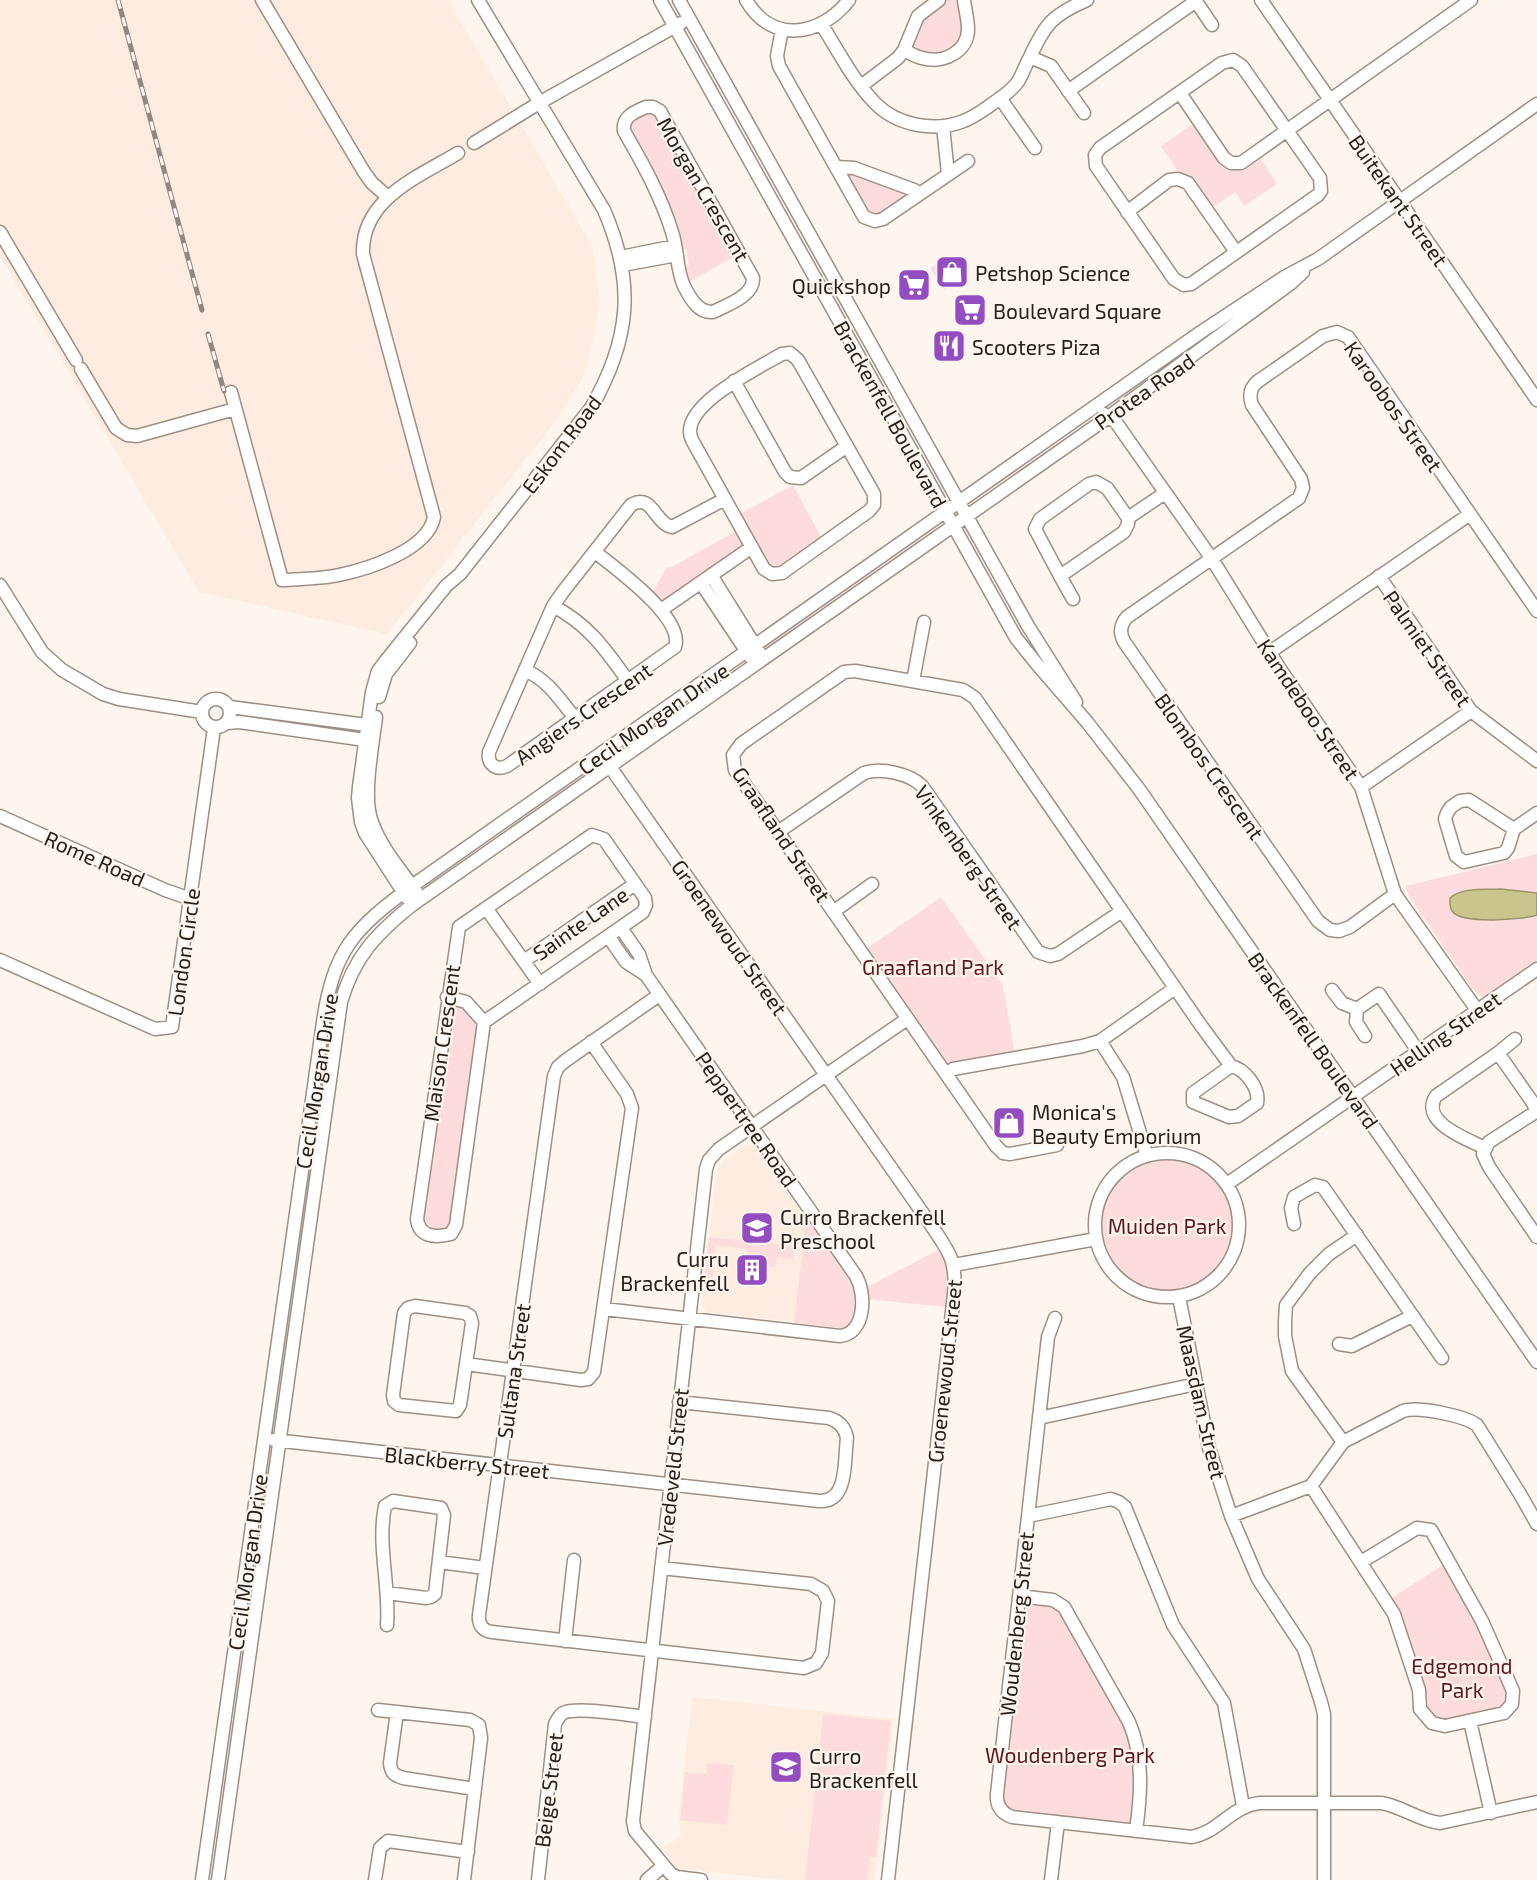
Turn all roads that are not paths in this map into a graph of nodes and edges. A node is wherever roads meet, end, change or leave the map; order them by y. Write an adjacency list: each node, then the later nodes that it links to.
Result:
1 (262, 0): 37 (street)
2 (478, 0): 25 (street, Eskom Road)
3 (660, 0): 16 (street, Brackenfell Boulevard)
4 (680, 0): 13 (street, Brackenfell Boulevard)
5 (746, 0): 17 (street)
6 (849, 0): 14 (street)
7 (939, 0): 18 (street)
8 (964, 0): 18 (street)
9 (1088, 0): 19 (street)
10 (1471, 0): 24 (street)
11 (1196, 1): 15 (street); 21 (street)
12 (1265, 2): 24 (street, Buitekant Street)
13 (690, 18): 16 (street); 54 (street, Brackenfell Boulevard)
14 (822, 25): 17 (street); 20 (street)
15 (1212, 25)
16 (675, 27): 25 (street); 55 (street, Brackenfell Boulevard)
17 (782, 29): 34 (street)
18 (904, 50): 20 (street)
19 (1030, 57): 21 (street); 23 (street)
20 (861, 86): 28 (street)
21 (1068, 91): 27 (street)
22 (1180, 93): 29 (street); 29 (street); 39 (street)
23 (1000, 98): 28 (street); 31 (street)
24 (1329, 100): 29 (street); 38 (street, Buitekant Street)
25 (539, 103): 30 (street); 44 (street, Eskom Road)
26 (1537, 104): 38 (street, Protea Road)
27 (1084, 113)
28 (943, 126): 35 (street)
29 (1286, 131): 42 (street)
30 (474, 143)
31 (1035, 148)
32 (458, 153): 37 (street)
33 (968, 161): 35 (street)
34 (836, 167): 36 (street); 36 (street)
35 (948, 174): 36 (street)
36 (920, 194)
37 (388, 197): 49 (street)
38 (1400, 202): 43 (street, Protea Road); 47 (street, Buitekant Street)
39 (1127, 212): 42 (street); 42 (street)
40 (0, 232): 49 (street)
41 (676, 250): 41 (street, Morgan Crescent); 44 (street)
42 (1236, 252)
43 (1318, 259): 48 (street, Protea Road); 50 (street, Protea Road)
44 (622, 261): 84 (street, Eskom Road)
45 (734, 381): 51 (street); 51 (street); 53 (street)
46 (231, 392): 49 (street)
47 (1537, 400)
48 (1103, 402): 50 (street, Kamdeboo Street); 54 (street, Protea Road)
49 (235, 409)
50 (1113, 416): 52 (street, Kamdeboo Street); 57 (street, Protea Road)
51 (847, 446): 60 (street)
52 (1165, 493): 58 (street); 62 (street, Kamdeboo Street)
53 (725, 499): 60 (street); 61 (street, Angiers Crescent)
54 (959, 503): 55 (street, Protea Road); 57 (street, Brackenfell Boulevard)
55 (945, 513): 59 (street, Brackenfell Boulevard); 72 (street, Cecil Morgan Drive)
56 (1470, 514): 62 (street, Karoobos Street); 64 (street); 70 (street, Karoobos Street)
57 (965, 515): 59 (street, Protea Road); 82 (street, Brackenfell Boulevard)
58 (1128, 518): 63 (street); 63 (street)
59 (952, 526): 74 (street, Cecil Morgan Drive); 82 (street, Brackenfell Boulevard)
60 (752, 547): 65 (street)
61 (595, 552): 68 (street, Angiers Crescent); 69 (street, Angiers Crescent)
62 (1212, 559): 73 (street, Kamdeboo Street); 98 (street, Blombos Crescent)
63 (1060, 576): 67 (street)
64 (1379, 576): 73 (street); 79 (street, Palmiet Street)
65 (706, 579): 69 (street); 72 (street)
66 (0, 585): 80 (street)
67 (1073, 599)
68 (553, 606): 75 (street, Angiers Crescent); 76 (street)
69 (661, 610): 76 (street, Angiers Crescent)
70 (1537, 611)
71 (924, 622): 77 (street)
72 (751, 649): 74 (street); 87 (street, Cecil Morgan Drive)
73 (1270, 652): 90 (street, Kamdeboo Street)
74 (759, 661): 89 (street, Cecil Morgan Drive)
75 (525, 670): 81 (street); 81 (street, Angiers Crescent)
76 (628, 681): 81 (street, Angiers Crescent)
77 (913, 681): 94 (street, Graafland Street); 102 (street, Graafland Street)
78 (230, 707): 80 (street); 83 (street); 84 (street)
79 (1471, 711): 88 (street, Palmiet Street); 90 (street)
80 (202, 712): 85 (street)
81 (575, 718)
82 (1087, 722): 128 (street, Brackenfell Boulevard)
83 (227, 723): 85 (street); 86 (street)
84 (371, 725): 86 (street, Eskom Road)
85 (214, 728): 99 (street, London Circle)
86 (369, 741): 97 (street, Eskom Road)
87 (601, 754): 89 (street, Groenewoud Street); 97 (street, Cecil Morgan Drive)
88 (1537, 760)
89 (610, 766): 100 (street, Cecil Morgan Drive); 127 (street, Groenewoud Street)
90 (1361, 787): 98 (street, Kamdeboo Street)
91 (1537, 813): 93 (street)
92 (0, 816): 99 (street, Rome Road)
93 (1514, 828): 93 (street)
94 (778, 832): 102 (street, Vinkenberg Street); 103 (street, Graafland Street)
95 (635, 884): 101 (street, Maison Crescent); 104 (street, Maison Crescent); 107 (street, Sainte Lane)
96 (872, 884): 103 (street)
97 (408, 889): 100 (street, Eskom Road); 153 (street, Cecil Morgan Drive)
98 (1395, 894): 116 (street, Kamdeboo Street)
99 (191, 899): 106 (street, London Circle)
100 (416, 902): 154 (street, Cecil Morgan Drive)
101 (486, 908): 107 (street, Sainte Lane); 114 (street, Maison Crescent)
102 (1122, 911): 111 (street, Graafland Street)
103 (833, 912): 117 (street, Graafland Street)
104 (621, 928): 105 (street, Maison Crescent); 109 (street)
105 (608, 936): 109 (street); 110 (street, Maison Crescent)
106 (0, 960)
107 (524, 961): 110 (street, Sainte Lane)
108 (1537, 970): 116 (street, Helling Street)
109 (646, 975): 113 (street, Peppertree Road)
110 (540, 984): 118 (street, Maison Crescent)
111 (1175, 988): 121 (street); 125 (street, Graafland Street)
112 (1332, 990): 115 (street)
113 (660, 995): 122 (street, Sultana Street); 130 (street, Peppertree Road)
114 (447, 997): 118 (street); 118 (street, Maison Crescent)
115 (1357, 1009): 119 (street); 123 (street)
116 (1477, 1010): 123 (street, Helling Street)
117 (907, 1018): 126 (street, Graafland Street); 127 (street, Vredeveld Street)
118 (484, 1022)
119 (1365, 1036)
120 (1515, 1039): 124 (street)
121 (1100, 1041): 126 (street); 133 (street)
122 (591, 1042): 141 (street); 149 (street, Sultana Street)
123 (1418, 1052): 128 (street, Helling Street)
124 (1498, 1053): 129 (street); 132 (street)
125 (1231, 1066): 125 (street, Graafland Street)
126 (946, 1074): 131 (street, Graafland Street)
127 (826, 1075): 130 (street, Vredeveld Street); 139 (street, Groenewoud Street)
128 (1354, 1097): 134 (street, Helling Street); 147 (street, Brackenfell Boulevard)
129 (1537, 1111): 132 (street)
130 (752, 1126): 143 (street, Vredeveld Street); 143 (street, Peppertree Road)
131 (1057, 1145)
132 (1485, 1148): 137 (street)
133 (1147, 1156): 134 (street); 138 (street)
134 (1227, 1184): 140 (street)
135 (1294, 1224): 136 (street)
136 (1358, 1235): 142 (street); 155 (street)
137 (1537, 1237)
138 (1096, 1239): 139 (street); 140 (street)
139 (954, 1265): 192 (street, Groenewoud Street)
140 (1179, 1297): 150 (street, Maasdam Street)
141 (604, 1309): 143 (street, Peppertree Road); 149 (street)
142 (1412, 1316): 145 (street); 146 (street)
143 (689, 1318): 151 (street, Vredeveld Street)
144 (1055, 1318): 152 (street, Woudenberg Street)
145 (1339, 1344)
146 (1442, 1358)
147 (1537, 1362)
148 (466, 1364): 148 (street); 149 (street)
149 (513, 1371): 156 (street, Sultana Street)
150 (1196, 1384): 152 (street); 160 (street, Maasdam Street)
151 (680, 1402): 157 (street, Vredeveld Street); 157 (street, Blackberry Street)
152 (1039, 1418): 159 (street, Woudenberg Street)
153 (263, 1440): 154 (street, Blackberry Street); 185 (street, Cecil Morgan Drive)
154 (280, 1440): 156 (street, Blackberry Street); 186 (street, Cecil Morgan Drive)
155 (1343, 1442): 158 (street); 161 (street)
156 (500, 1465): 157 (street, Blackberry Street); 165 (street, Sultana Street)
157 (670, 1484): 166 (street, Vredeveld Street)
158 (1311, 1486): 160 (street); 164 (street)
159 (1028, 1516): 168 (street, Woudenberg Street); 179 (street)
160 (1231, 1516): 178 (street, Maasdam Street)
161 (1537, 1524)
162 (574, 1560): 170 (street)
163 (439, 1562): 165 (street); 167 (street); 167 (street)
164 (1361, 1562): 175 (street); 175 (street)
165 (485, 1568): 170 (street, Sultana Street)
166 (661, 1568): 171 (street, Vredeveld Street); 171 (street, Sultana Street)
167 (387, 1593): 169 (street)
168 (1019, 1596): 181 (street, Woudenberg Street); 182 (street)
169 (387, 1625)
170 (565, 1641): 171 (street, Sultana Street)
171 (652, 1650): 174 (street, Vredeveld Street)
172 (378, 1710): 173 (street)
173 (398, 1712): 176 (street); 176 (street)
174 (645, 1717): 184 (street, Vredeveld Street); 189 (street, Beige Street)
175 (1470, 1721): 180 (street)
176 (475, 1789): 183 (street)
177 (1537, 1802): 180 (street)
178 (1324, 1803): 179 (street); 180 (street); 194 (street, Maasdam Street)
179 (1243, 1806): 182 (street, Woudenberg Street)
180 (1491, 1813)
181 (1058, 1822): 182 (street, Woudenberg Street); 193 (street)
182 (1136, 1831)
183 (468, 1852): 187 (street); 188 (street)
184 (663, 1866): 190 (street); 191 (street, Vredeveld Street)
185 (202, 1880)
186 (218, 1880)
187 (375, 1880)
188 (464, 1880)
189 (538, 1880)
190 (647, 1880)
191 (701, 1880)
192 (888, 1880)
193 (1051, 1880)
194 (1324, 1880)

